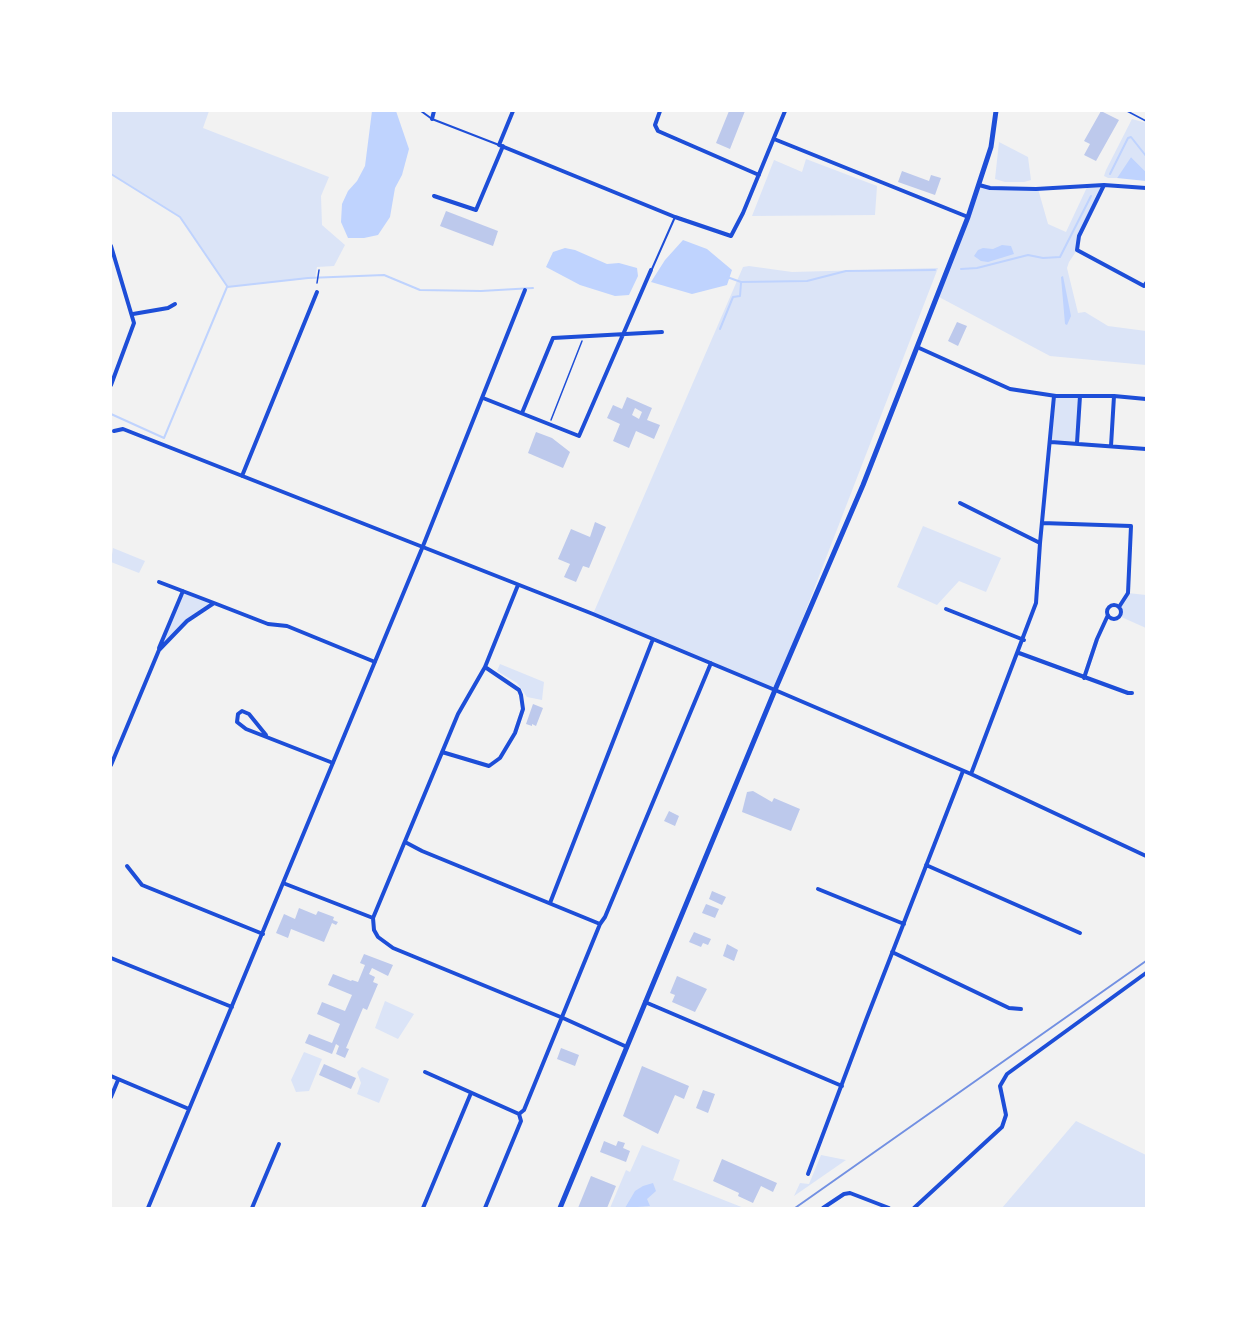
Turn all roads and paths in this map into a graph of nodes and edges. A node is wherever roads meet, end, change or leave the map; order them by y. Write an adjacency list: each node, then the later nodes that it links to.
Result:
1 (421, 111): 8 (lane)
2 (434, 111): 8 (street)
3 (513, 111): 11 (street)
4 (660, 111): 12 (street)
5 (785, 111): 10 (street)
6 (996, 111): 14 (main road)
7 (1127, 111): 9 (path)
8 (432, 119): 11 (lane)
9 (1146, 121)
10 (774, 139): 12 (street); 18 (street)
11 (501, 145): 16 (street); 17 (street)
12 (759, 175): 17 (street)
13 (1104, 185): 14 (street); 15 (street); 23 (street)
14 (979, 186): 18 (main road)
15 (1146, 188)
16 (434, 196)
17 (675, 217): 21 (lane)
18 (968, 217): 31 (main road)
19 (111, 246): 27 (street)
20 (319, 270): 22 (path)
21 (651, 270): 29 (street)
22 (317, 283)
23 (1146, 283)
24 (525, 290): 36 (street)
25 (317, 291): 45 (street)
26 (175, 304): 27 (street)
27 (132, 314): 32 (street)
28 (662, 332): 29 (street)
29 (624, 334): 30 (street); 39 (street)
30 (584, 336): 38 (street); 39 (path)
31 (917, 347): 33 (street); 65 (main road)
32 (111, 385)
33 (1054, 396): 34 (street); 41 (street)
34 (1080, 396): 35 (street); 42 (street)
35 (1114, 396): 37 (street); 43 (street)
36 (483, 398): 38 (street); 49 (street)
37 (1146, 399)
38 (522, 413): 39 (street)
39 (550, 424)
40 (112, 431): 45 (street)
41 (1051, 442): 42 (street); 47 (street)
42 (1077, 443): 43 (street)
43 (1111, 446): 44 (street)
44 (1146, 449)
45 (242, 476): 49 (street)
46 (960, 503): 48 (street)
47 (1042, 523): 48 (street); 54 (street)
48 (1040, 543): 58 (street)
49 (423, 546): 51 (street); 61 (street)
50 (159, 582): 52 (street)
51 (518, 585): 57 (street); 63 (street)
52 (183, 591): 53 (street); 59 (street)
53 (214, 603): 59 (street); 61 (street)
54 (1119, 607): 56 (street); 56 (street)
55 (946, 609): 58 (street)
56 (1108, 615): 64 (street)
57 (653, 639): 62 (street); 79 (street)
58 (1023, 640): 60 (street)
59 (159, 650): 70 (street)
60 (1018, 653): 64 (street); 72 (street)
61 (375, 663): 69 (street)
62 (711, 663): 65 (street); 81 (street)
63 (485, 667): 68 (street); 68 (street)
64 (1084, 678): 66 (street)
65 (775, 690): 71 (street); 88 (main road)
66 (1132, 693)
67 (266, 735): 67 (street); 69 (street)
68 (442, 752): 73 (street)
69 (333, 763): 77 (street)
70 (111, 765)
71 (963, 771): 72 (street); 75 (street)
72 (971, 774): 74 (street)
73 (405, 842): 79 (street); 80 (street)
74 (1146, 856)
75 (926, 865): 82 (street); 83 (street)
76 (127, 866): 84 (street)
77 (283, 883): 80 (street); 84 (street)
78 (818, 889): 82 (street)
79 (550, 903): 81 (street)
80 (373, 918): 91 (street)
81 (600, 924): 91 (street)
82 (904, 924): 85 (street)
83 (1080, 933)
84 (263, 934): 89 (street)
85 (892, 952): 90 (street); 96 (street)
86 (111, 958): 89 (street)
87 (1146, 973): 110 (street)
88 (645, 1002): 92 (main road); 96 (street)
89 (232, 1007): 99 (street)
90 (1021, 1009)
91 (563, 1018): 92 (street); 100 (street)
92 (627, 1047): 107 (main road)
93 (425, 1072): 97 (street)
94 (111, 1076): 95 (street)
95 (118, 1080): 98 (street); 99 (street)
96 (842, 1086): 102 (street)
97 (471, 1093): 100 (street); 105 (street)
98 (111, 1097)
99 (189, 1109): 103 (street)
100 (519, 1114): 106 (street)
101 (279, 1144): 104 (street)
102 (808, 1174)
103 (148, 1208)
104 (252, 1208)
105 (423, 1208)
106 (484, 1208)
107 (560, 1208)
108 (823, 1208): 109 (street)
109 (889, 1208)
110 (914, 1208)

